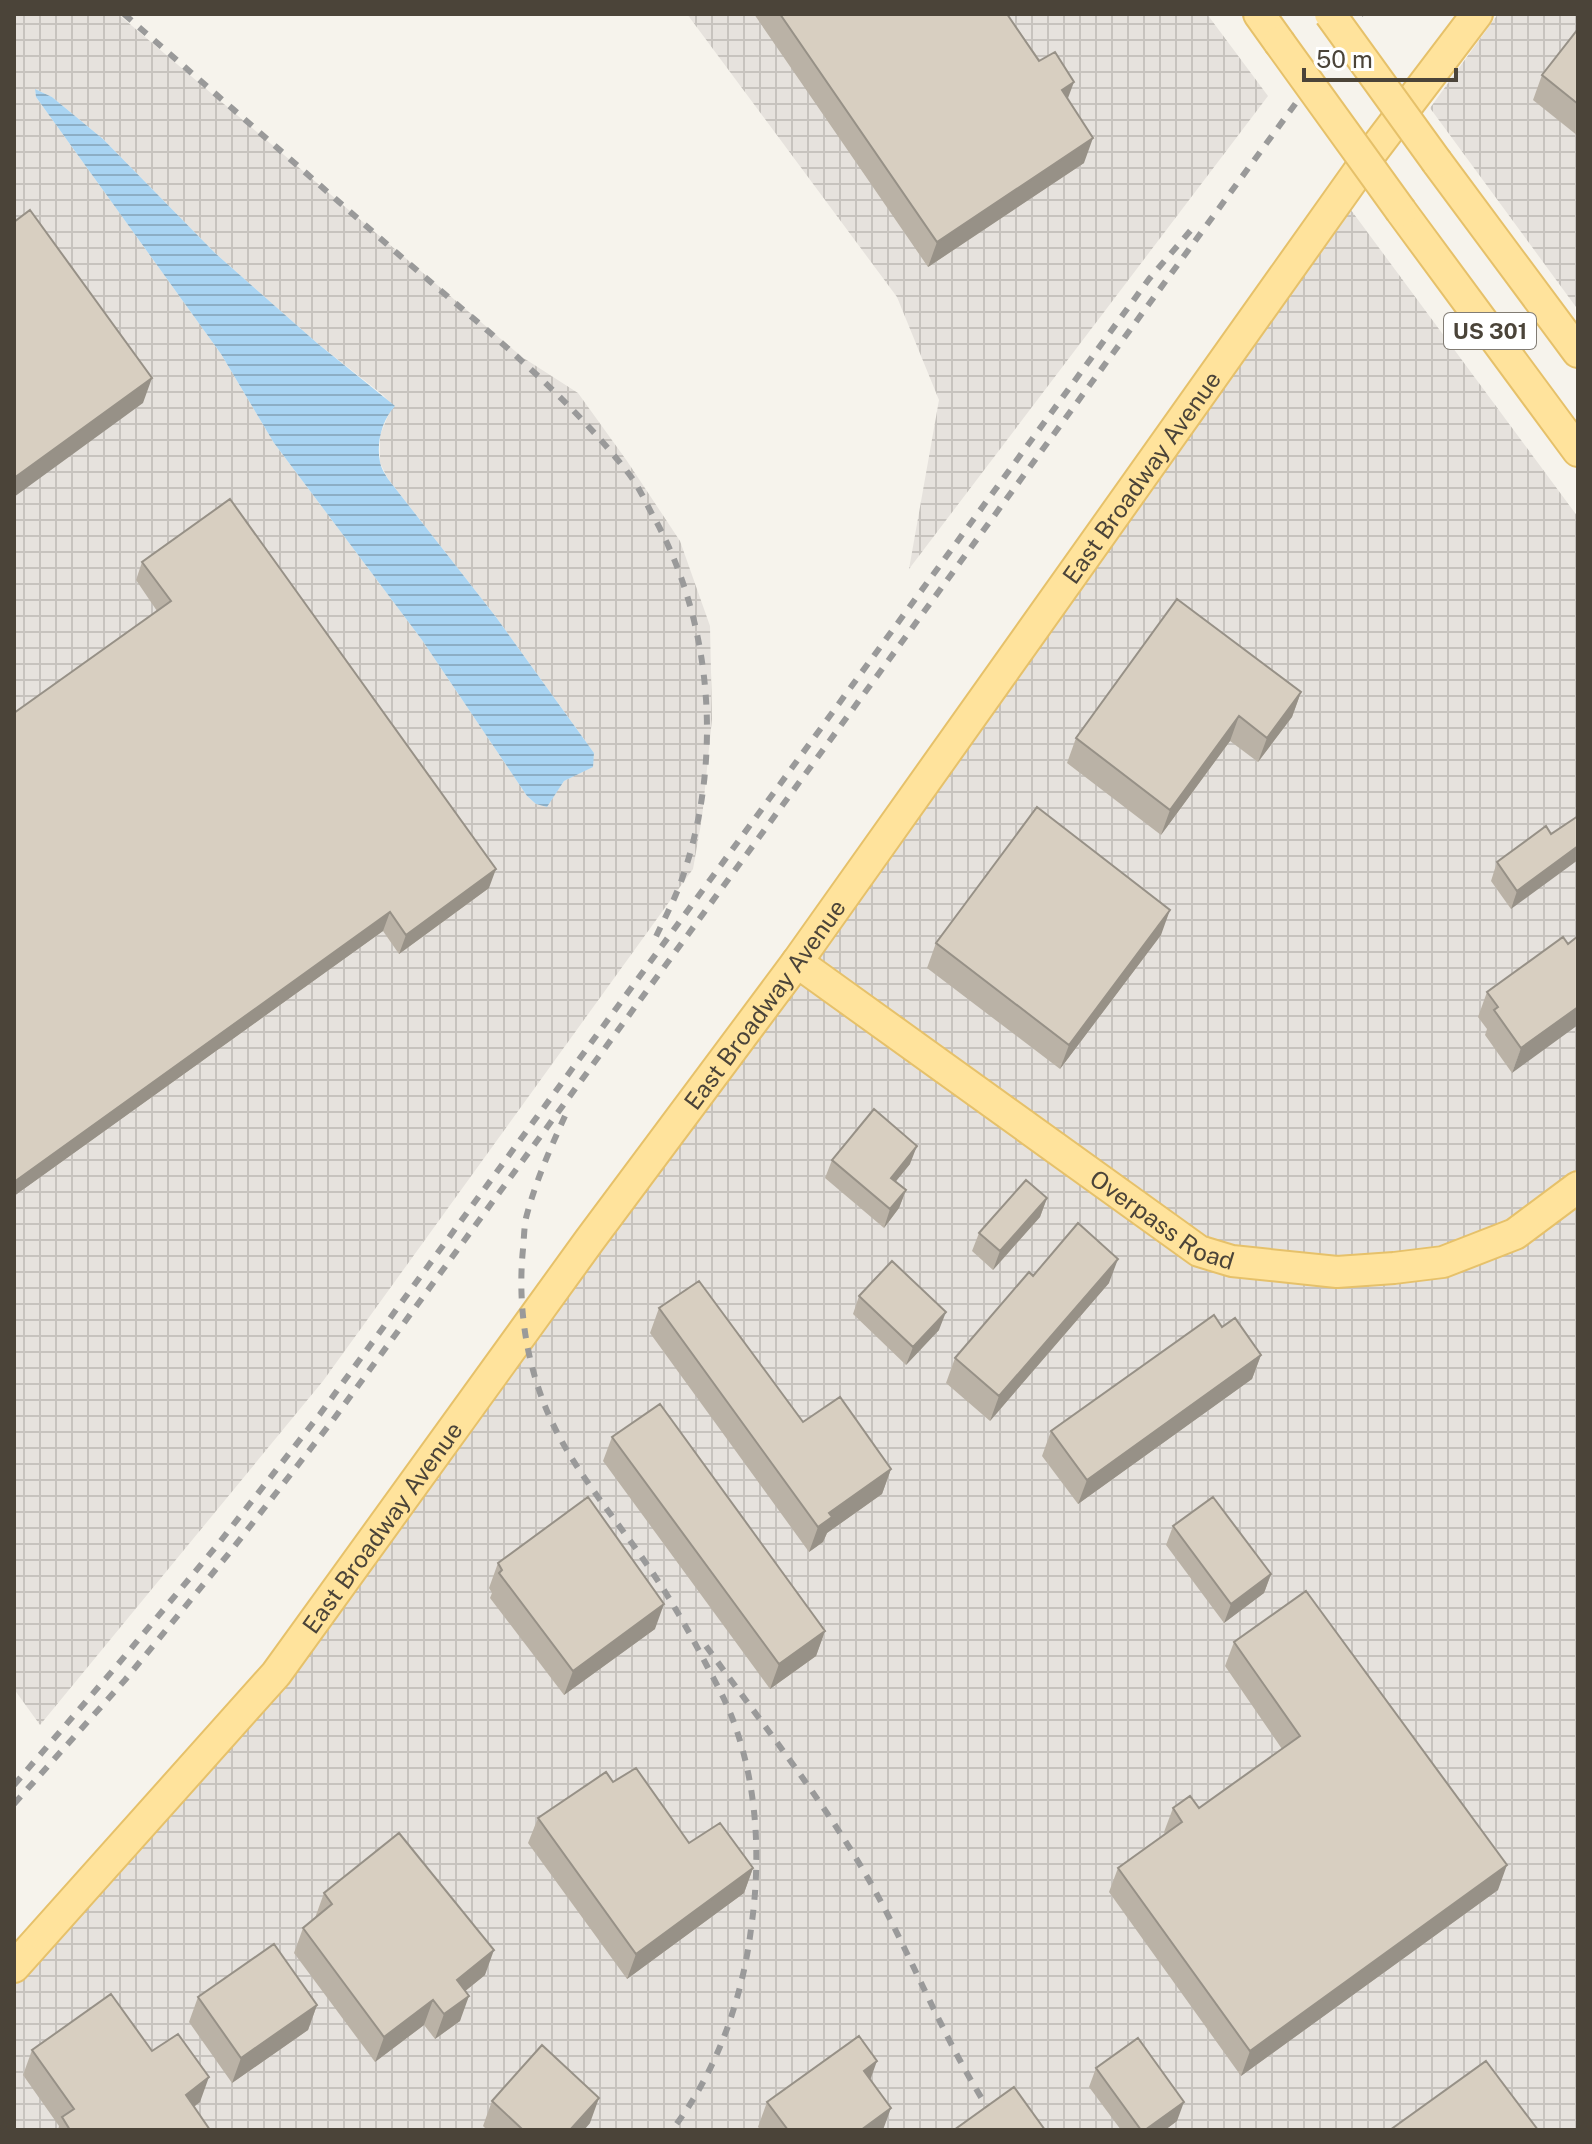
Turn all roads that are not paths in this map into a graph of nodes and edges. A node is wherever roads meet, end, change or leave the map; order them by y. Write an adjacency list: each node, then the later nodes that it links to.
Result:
1 (1259, 14): 5 (main road, US 301, bridge)
2 (1330, 14): 4 (main road, US 301, bridge)
3 (1477, 14): 6 (main road, East Broadway Avenue)
4 (1578, 352)
5 (1578, 451)
6 (797, 962): 7 (main road, Overpass Road); 8 (main road, East Broadway Avenue)
7 (1578, 1187)
8 (14, 1967)

